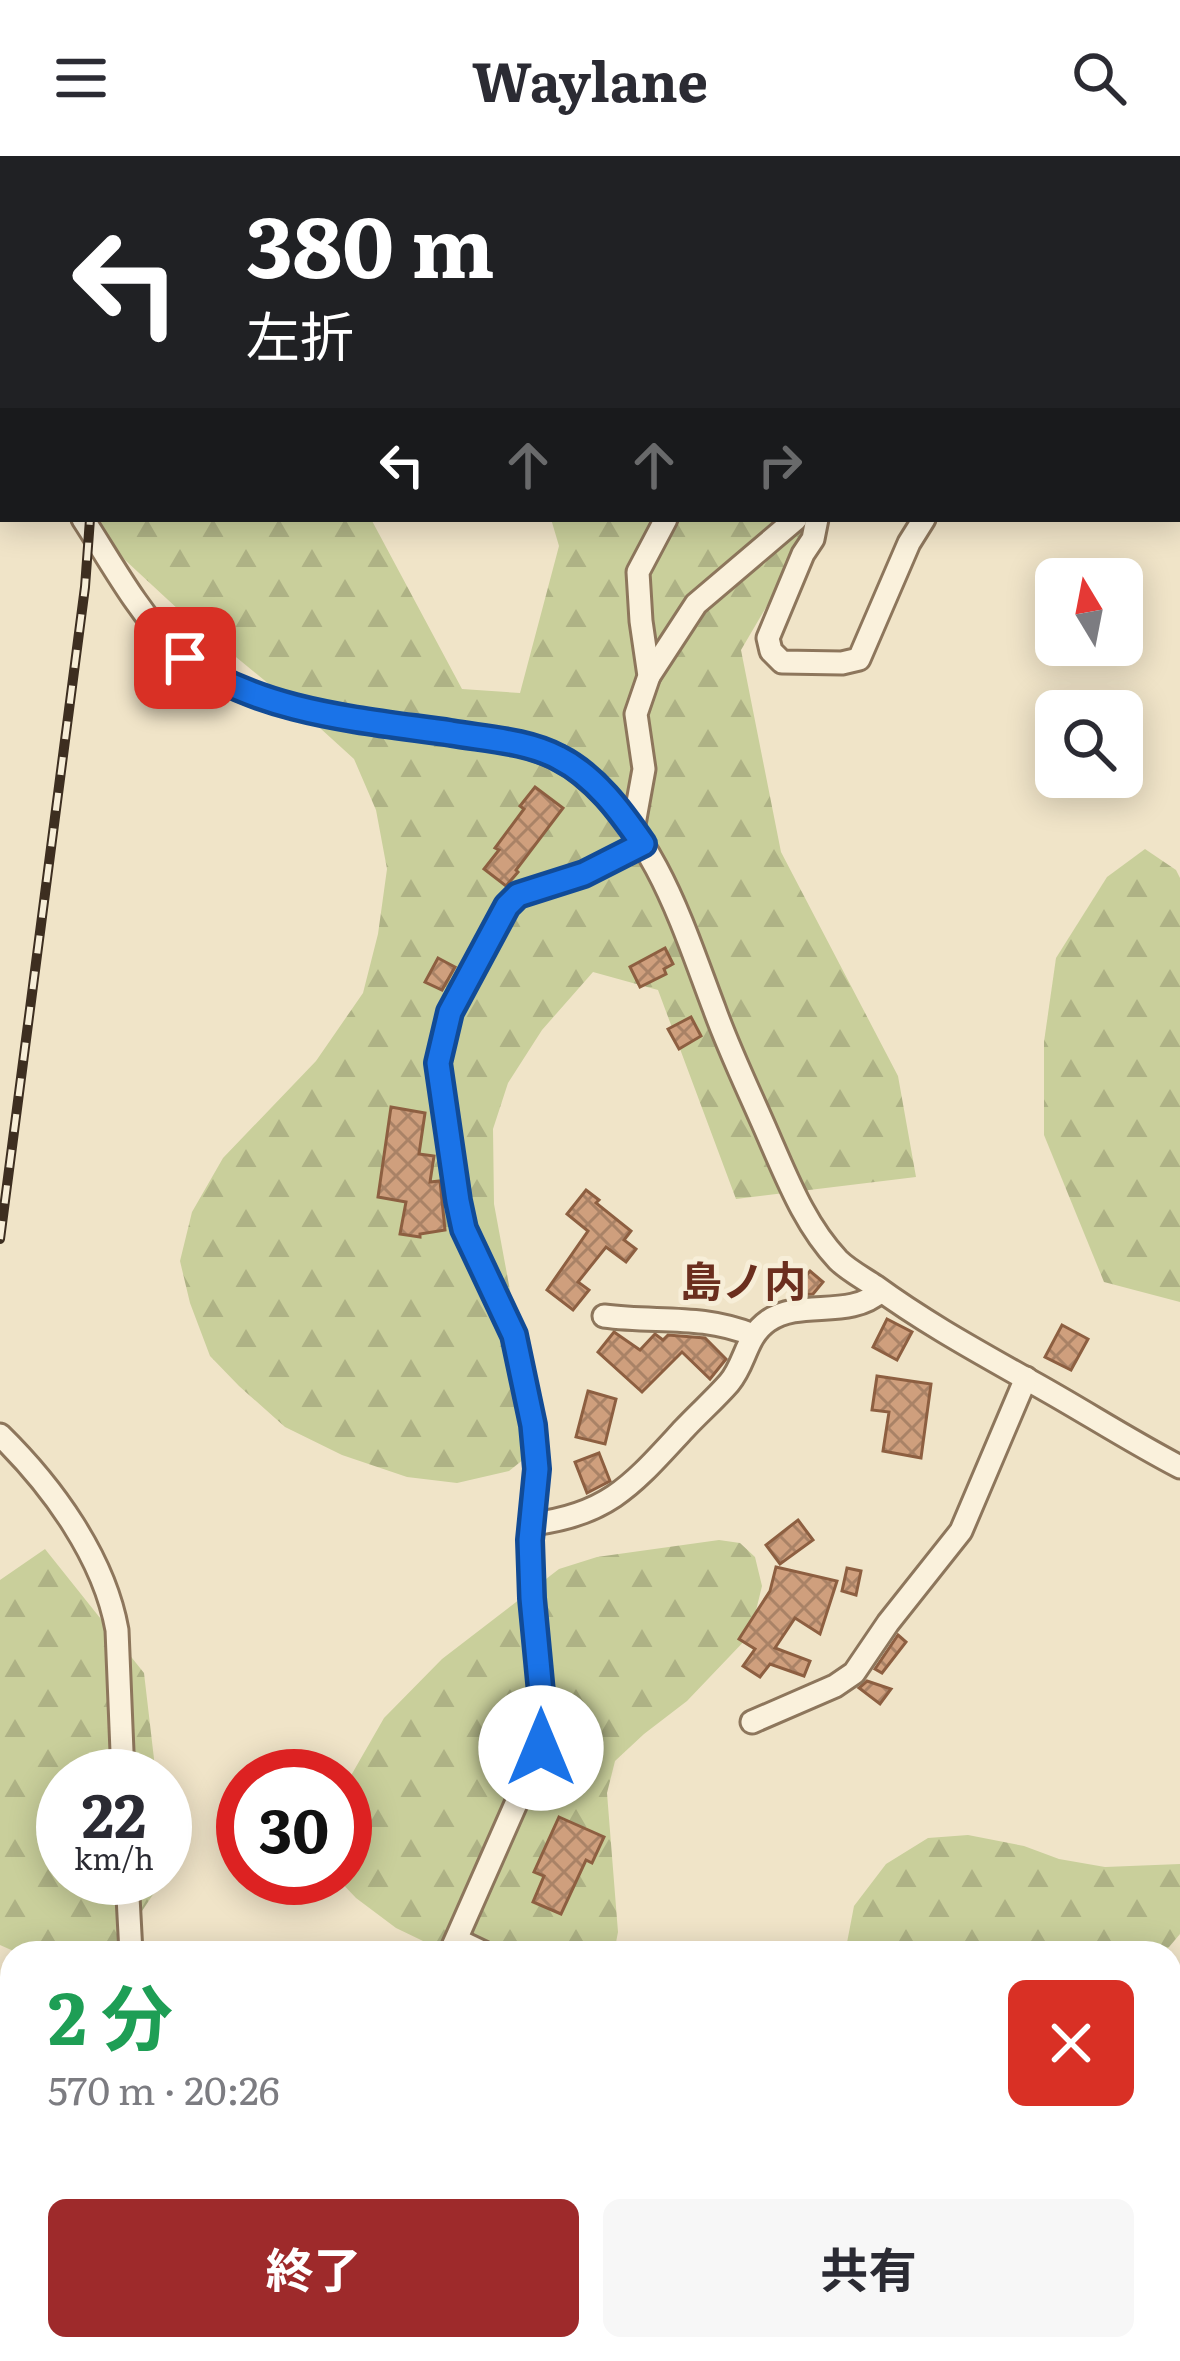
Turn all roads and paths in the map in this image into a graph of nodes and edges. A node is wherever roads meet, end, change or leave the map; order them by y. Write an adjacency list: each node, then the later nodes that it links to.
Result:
1 (85, 522): 7 (street)
2 (664, 522): 6 (street)
3 (792, 522): 6 (street)
4 (816, 522): 5 (street)
5 (922, 522)
6 (649, 676): 7 (street)
7 (638, 837): 8 (street); 14 (street)
8 (881, 1291): 10 (street); 11 (street)
9 (604, 1316): 10 (street)
10 (753, 1335): 14 (street)
11 (1026, 1378): 13 (street); 15 (street)
12 (0, 1435): 16 (street)
13 (1180, 1467)
14 (532, 1524): 19 (street)
15 (752, 1722)
16 (121, 1749)
17 (128, 1905): 18 (street)
18 (130, 1941)
19 (456, 1941)

